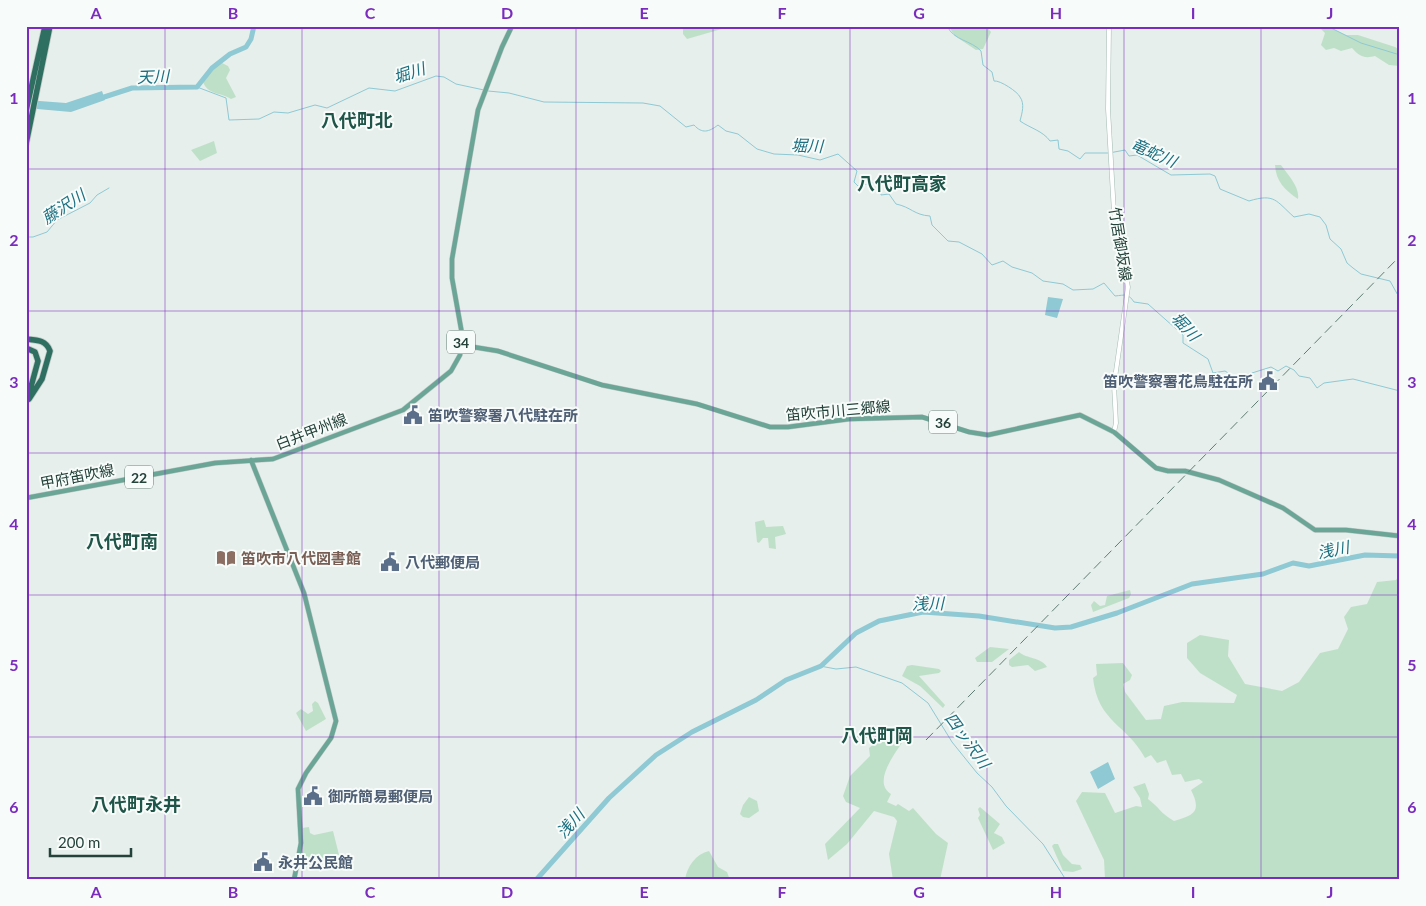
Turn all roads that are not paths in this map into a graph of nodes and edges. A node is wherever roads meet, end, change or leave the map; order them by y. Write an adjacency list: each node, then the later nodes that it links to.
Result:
1 (45, 26): 5 (highway)
2 (50, 26): 5 (highway)
3 (512, 26): 9 (main road, 白井甲州線 / 34)
4 (1109, 26): 11 (main road, 竹居御坂線)
5 (34, 84): 6 (highway); 7 (highway)
6 (26, 112)
7 (26, 144)
8 (26, 339): 10 (highway)
9 (461, 345): 11 (main road, 笛吹市川三郷線 / 36); 12 (main road, 白井甲州線 / 34)
10 (26, 348)
11 (1114, 432): 14 (main road, 笛吹市川三郷線 / 36)
12 (251, 460): 13 (main road, 甲府笛吹線 / 22); 15 (main road)
13 (26, 498)
14 (1400, 536)
15 (294, 880)

